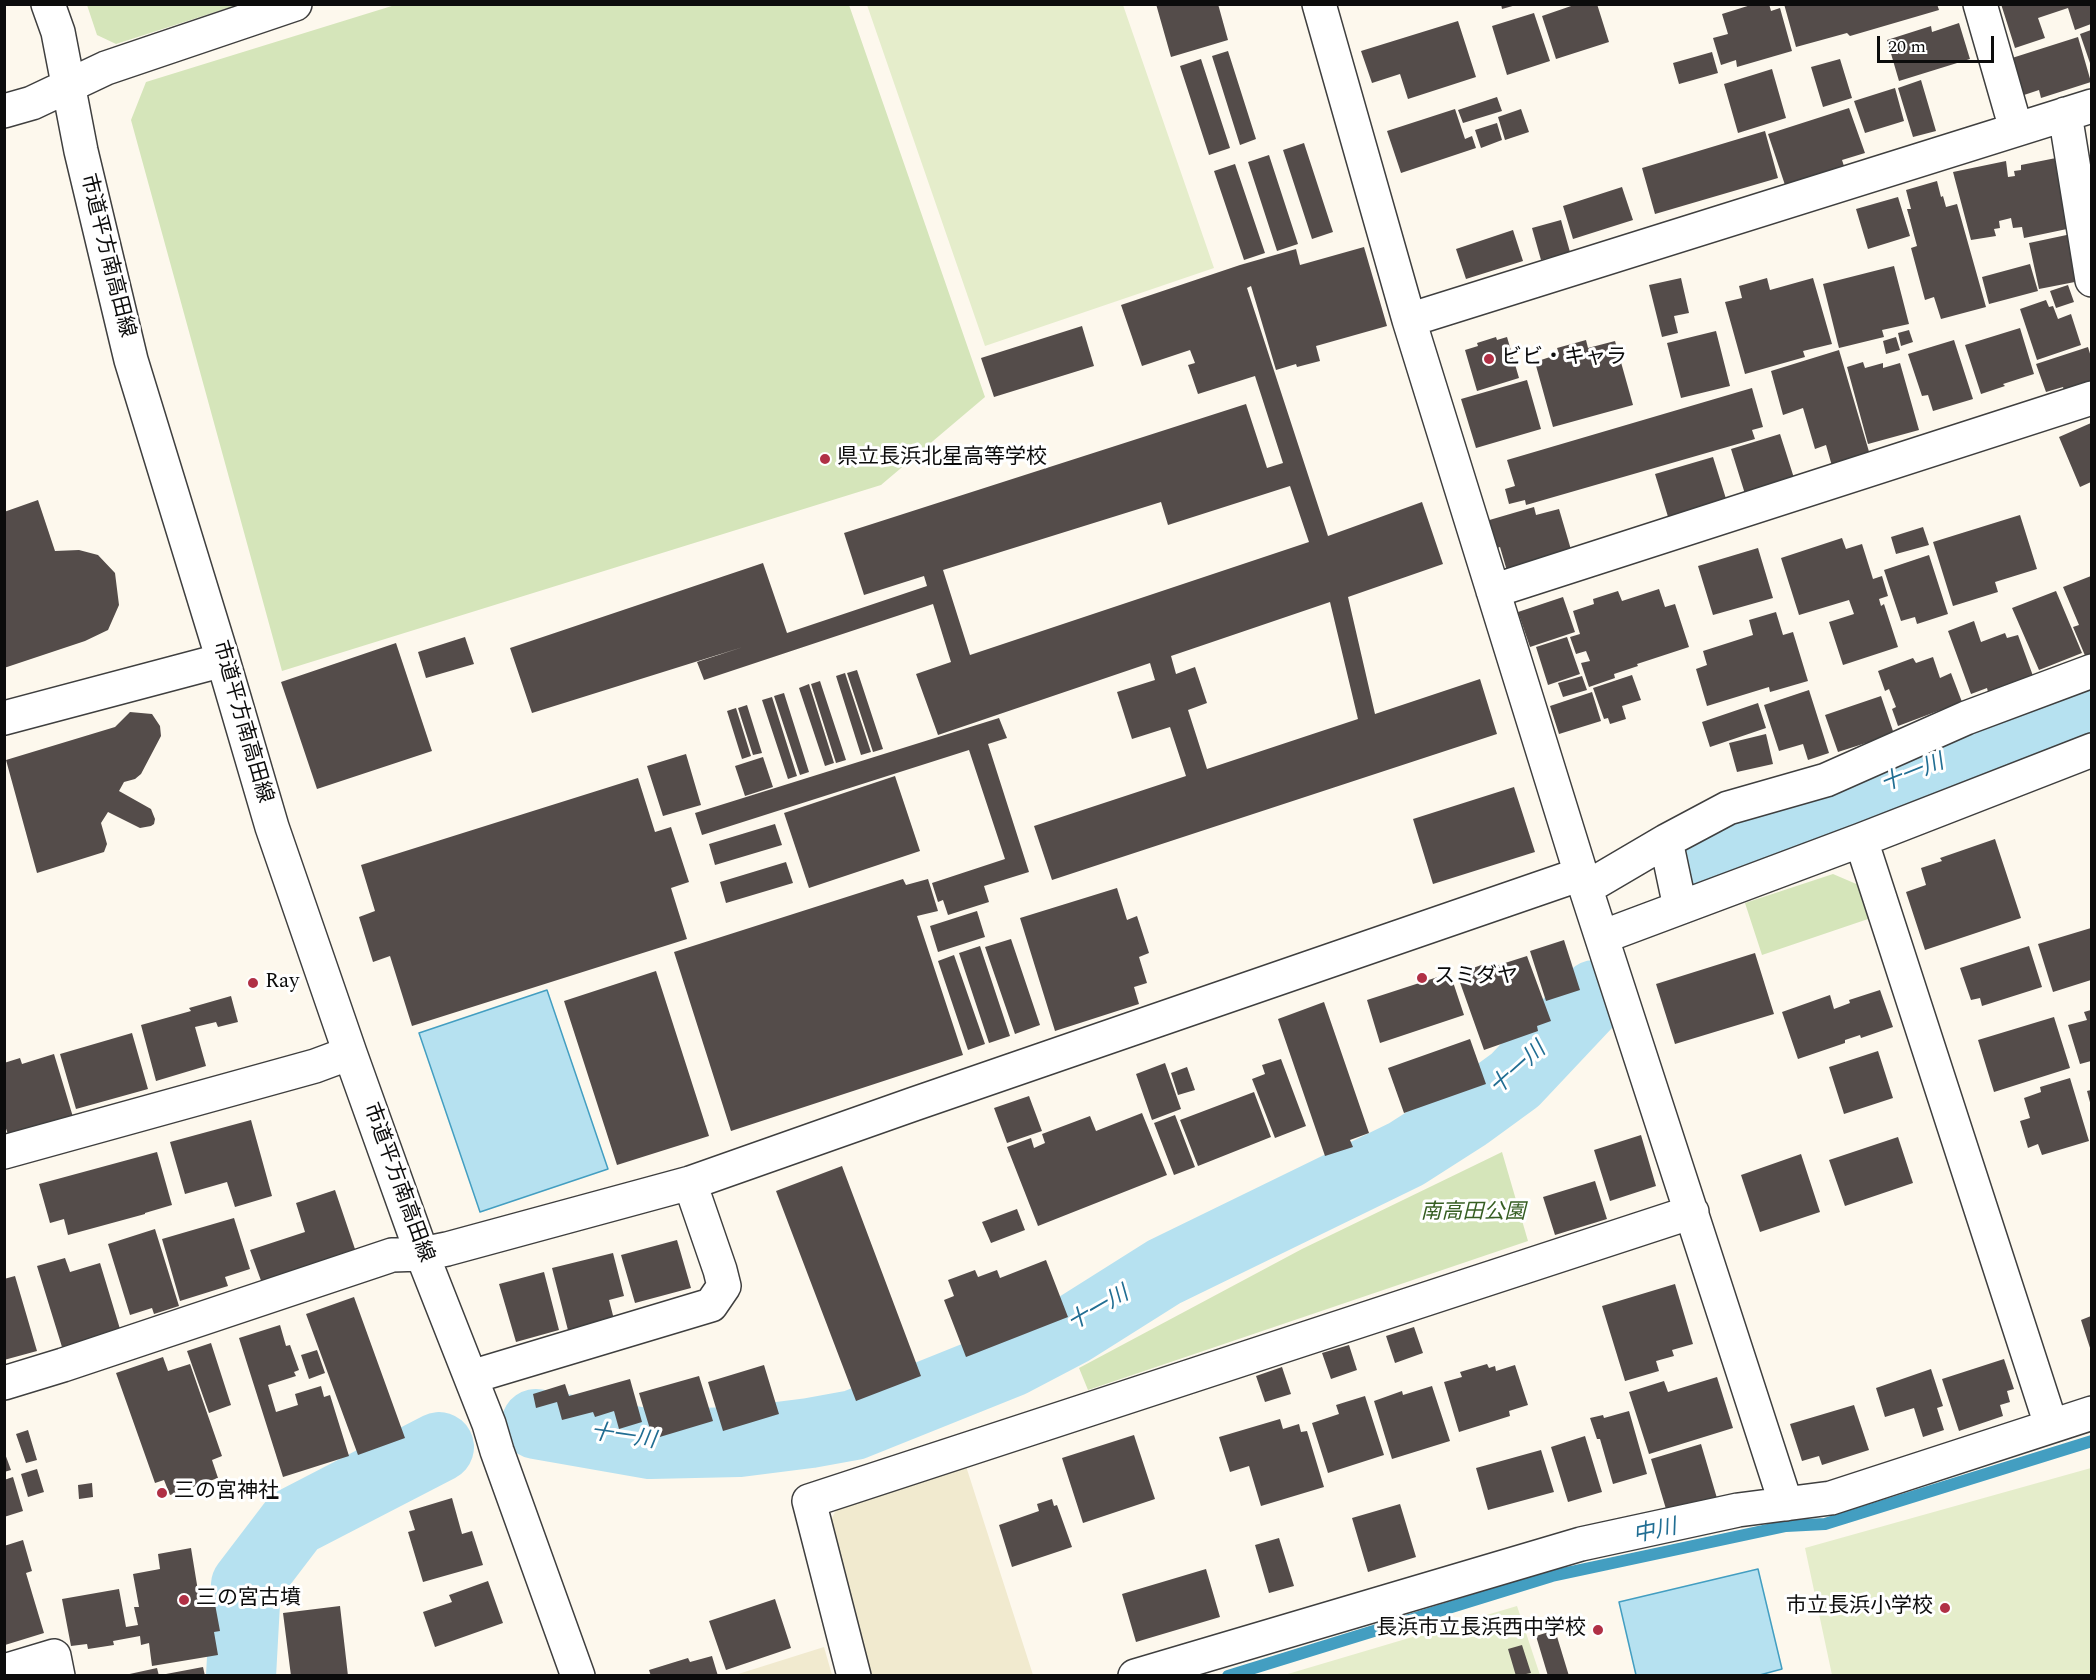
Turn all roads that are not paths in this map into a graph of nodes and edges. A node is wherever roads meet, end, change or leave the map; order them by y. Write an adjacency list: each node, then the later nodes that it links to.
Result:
1 (48, 4): 5 (street, 市道平方南高田線)
2 (295, 4): 5 (street)
3 (1319, 4): 10 (street)
4 (1980, 4): 8 (street)
5 (69, 85): 7 (street); 13 (street, 市道平方南高田線)
6 (2078, 110): 8 (street); 9 (street)
7 (4, 111)
8 (2016, 129): 10 (street)
9 (2091, 280)
10 (1409, 320): 12 (street)
11 (2091, 398): 12 (street)
12 (1493, 591): 19 (street)
13 (223, 660): 15 (street); 22 (street, 市道平方南高田線)
14 (2091, 671): 18 (street)
15 (4, 718)
16 (2091, 750): 17 (street)
17 (1861, 840): 20 (street); 30 (street)
18 (1668, 848): 19 (street); 20 (street)
19 (1586, 889): 21 (street); 24 (street)
20 (1680, 907): 21 (street)
21 (1602, 937): 25 (street)
22 (350, 1053): 23 (street); 26 (street, 市道平方南高田線)
23 (4, 1152)
24 (690, 1183): 26 (street); 27 (street)
25 (1692, 1212): 31 (street); 35 (street)
26 (422, 1254): 27 (street, 市道平方南高田線); 28 (street)
27 (471, 1377): 34 (street, 市道平方南高田線)
28 (4, 1383)
29 (2091, 1413): 30 (street)
30 (2051, 1425): 31 (street)
31 (1786, 1504): 36 (street)
32 (4, 1671): 33 (street)
33 (58, 1676)
34 (578, 1676)
35 (854, 1676)
36 (1135, 1676)

